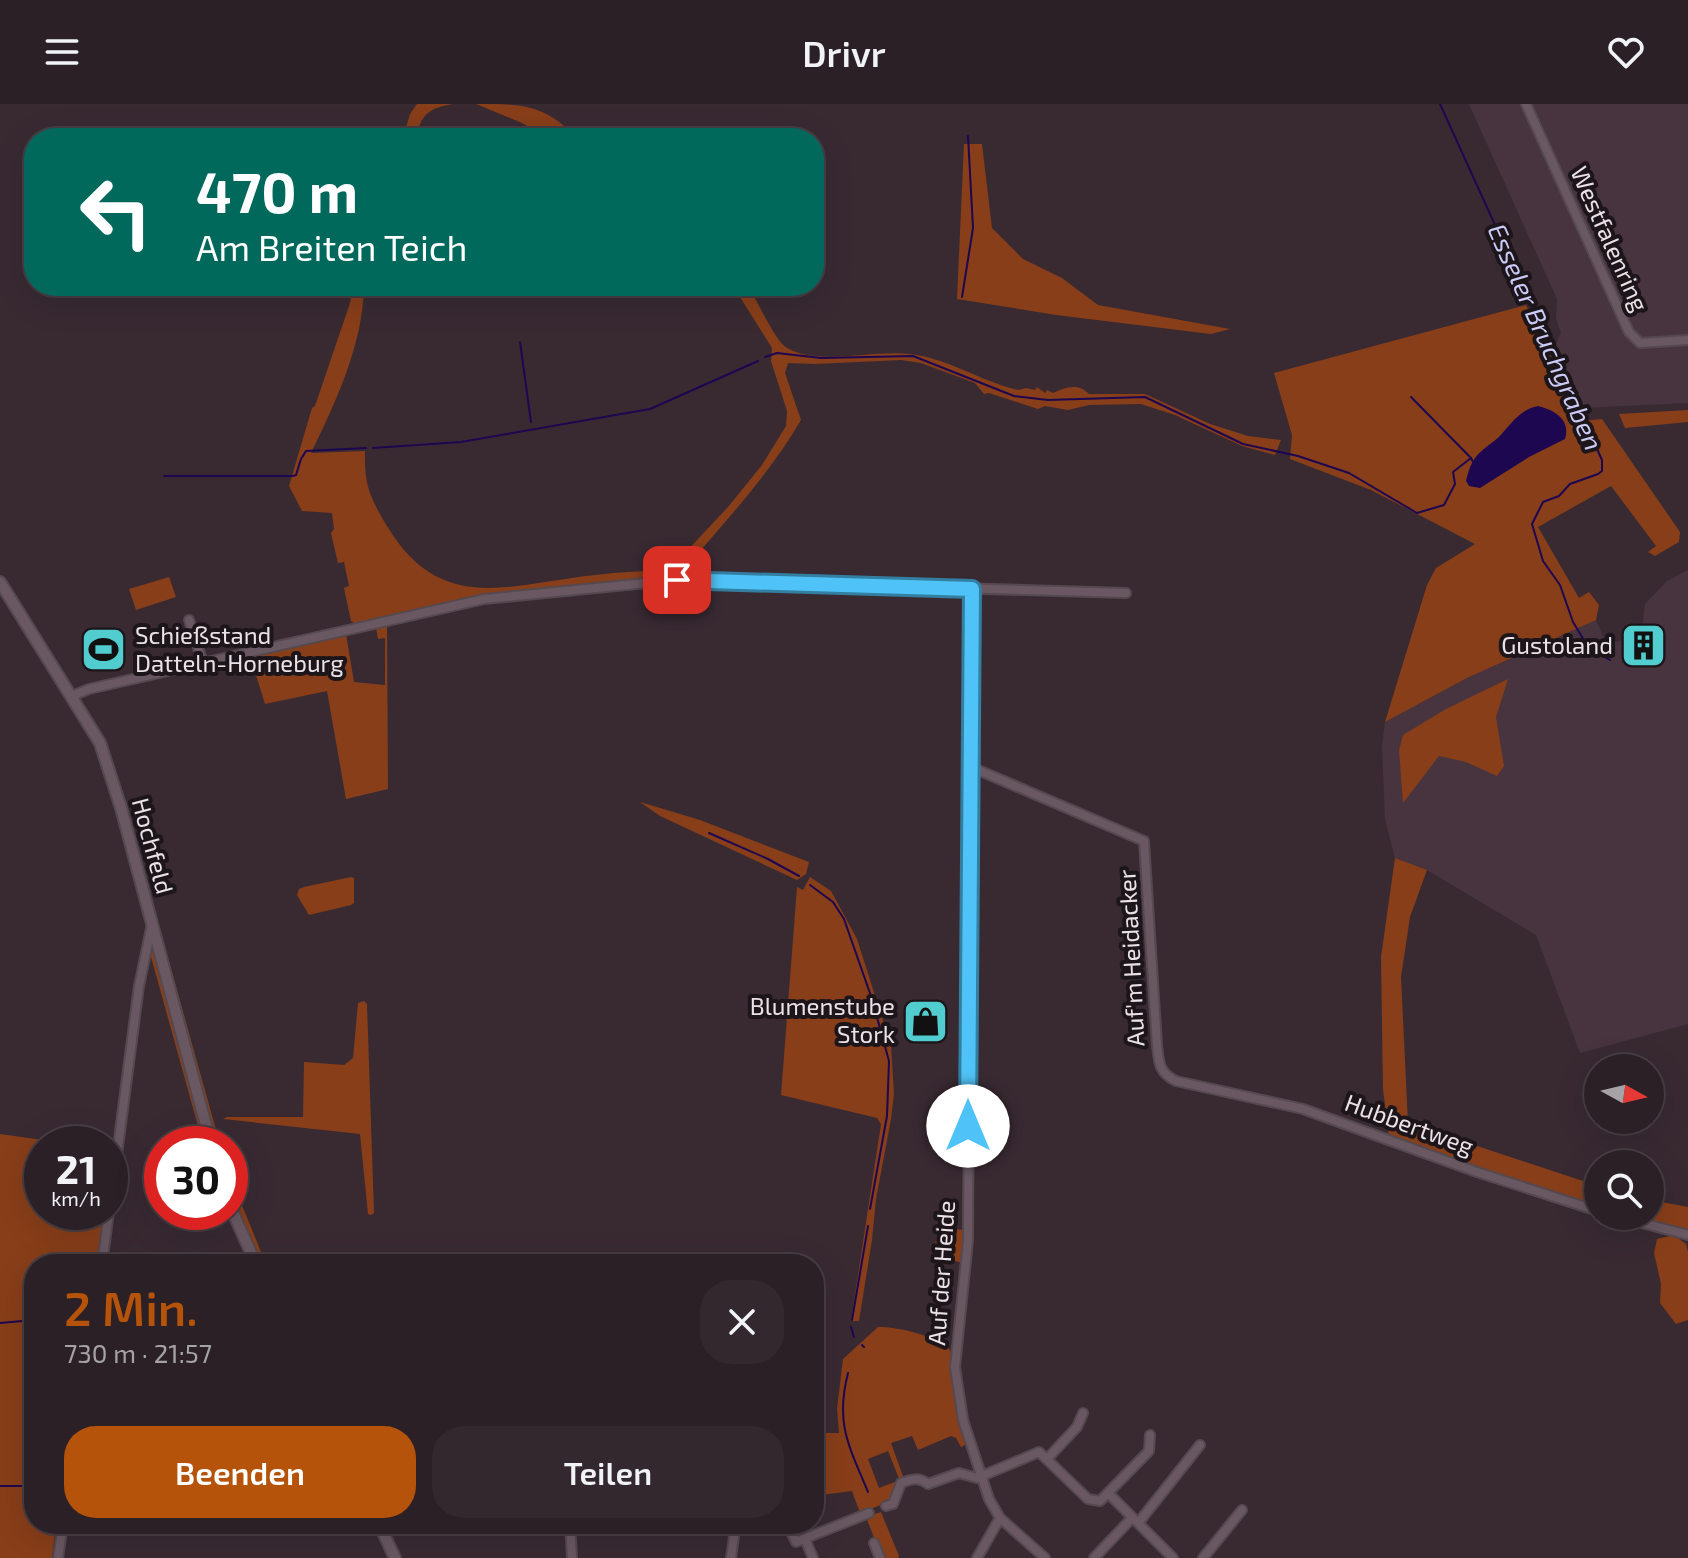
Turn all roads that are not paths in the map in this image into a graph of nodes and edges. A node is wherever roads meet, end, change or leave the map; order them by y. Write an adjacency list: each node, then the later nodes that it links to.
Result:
1 (1526, 104): 2 (street, Westfalenring)
2 (1688, 340)
3 (0, 582): 8 (street, Hochfeld)
4 (972, 589): 5 (street); 7 (street); 9 (street, Auf der Heide)
5 (1126, 593)
6 (189, 620): 7 (street)
7 (203, 663): 8 (street)
8 (72, 696): 10 (street, Hochfeld)
9 (971, 767): 11 (street, Auf'm Heidacker); 25 (street, Auf der Heide)
10 (152, 923): 12 (street); 13 (street, Hochfeld)
11 (1203, 1088): 14 (street, Hubbertweg)
12 (121, 1126)
13 (206, 1126)
14 (1584, 1206)
15 (1664, 1229): 18 (street)
16 (107, 1230): 19 (street)
17 (241, 1230): 20 (street)
18 (1688, 1235)
19 (103, 1254)
20 (252, 1254)
21 (1083, 1413): 24 (street)
22 (1150, 1435): 26 (street)
23 (1200, 1445): 31 (street)
24 (1047, 1459): 25 (street); 26 (street)
25 (982, 1476): 27 (street); 30 (street, Auf der Heide)
26 (1108, 1493): 31 (street)
27 (886, 1506)
28 (1242, 1510): 51 (street)
29 (869, 1513): 32 (street)
30 (1000, 1518): 41 (street); 48 (street)
31 (1135, 1520): 49 (street); 50 (street)
32 (824, 1531)
33 (62, 1534): 42 (street)
34 (384, 1534): 43 (street)
35 (571, 1534): 44 (street)
36 (734, 1534): 45 (street)
37 (791, 1534): 39 (street)
38 (817, 1534): 39 (street)
39 (805, 1539): 46 (street)
40 (874, 1543): 47 (street)
41 (1042, 1557)
42 (58, 1558)
43 (395, 1558)
44 (572, 1558)
45 (731, 1558)
46 (813, 1558)
47 (880, 1558)
48 (977, 1558)
49 (1094, 1558)
50 (1173, 1558)
51 (1203, 1558)

